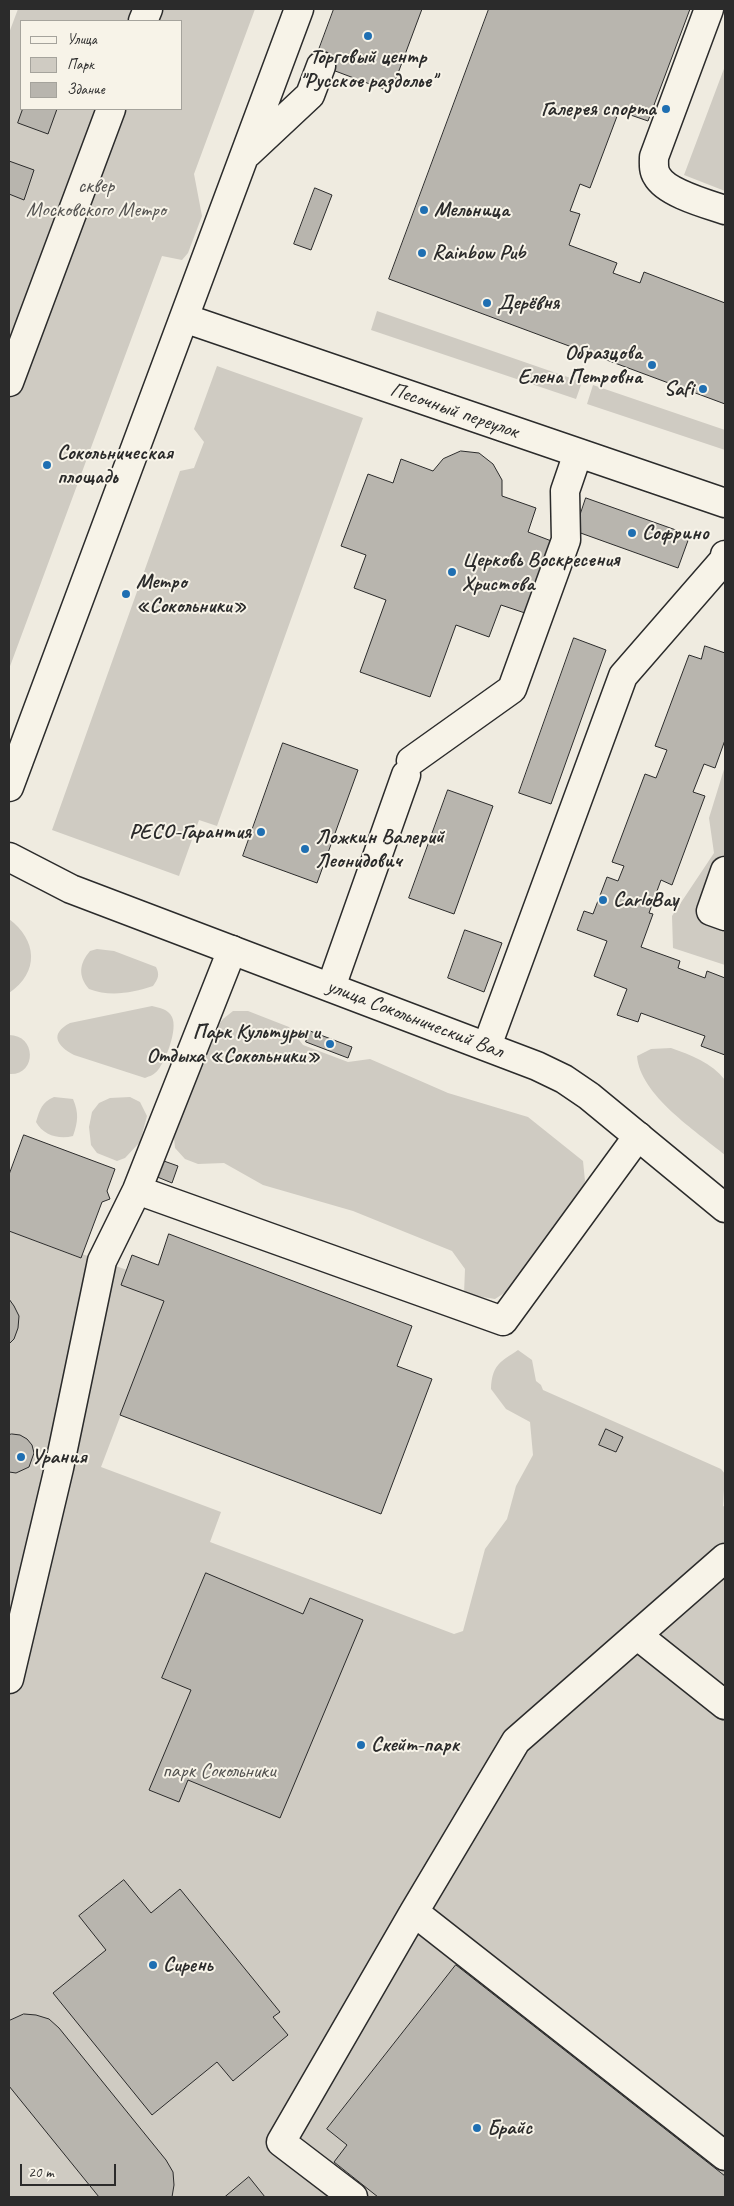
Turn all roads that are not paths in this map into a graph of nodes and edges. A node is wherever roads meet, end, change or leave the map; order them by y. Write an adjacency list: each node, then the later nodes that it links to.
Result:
1 (299, 9): 5 (street)
2 (709, 9): 6 (street)
3 (321, 66): 5 (street)
4 (111, 110): 8 (street)
5 (244, 156): 7 (street)
6 (725, 210)
7 (184, 318): 9 (street, Песочный переулок); 12 (street)
8 (9, 382)
9 (578, 453): 10 (street, Песочный переулок); 19 (street)
10 (725, 503)
11 (725, 555): 20 (street)
12 (9, 787)
13 (9, 857): 16 (street, улица Сокольнический Вал)
14 (725, 871): 17 (street)
15 (9, 879): 16 (street, улица Сокольнический Вал)
16 (71, 889): 18 (street, улица Сокольнический Вал)
17 (725, 916)
18 (232, 950): 19 (street, улица Сокольнический Вал); 22 (street)
19 (331, 987): 20 (street, улица Сокольнический Вал)
20 (488, 1046): 21 (street, улица Сокольнический Вал)
21 (638, 1136): 22 (street); 23 (street, улица Сокольнический Вал)
22 (136, 1190): 26 (street)
23 (725, 1208)
24 (725, 1558): 25 (street)
25 (637, 1635): 27 (street); 28 (street)
26 (9, 1679)
27 (725, 1705)
28 (414, 1912): 29 (street); 30 (street)
29 (725, 2156)
30 (353, 2197)

